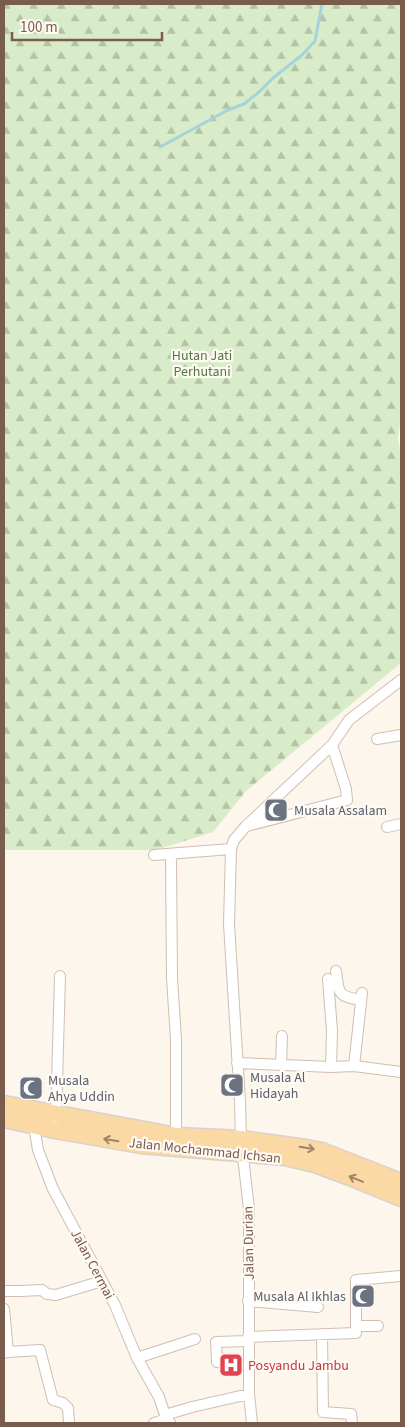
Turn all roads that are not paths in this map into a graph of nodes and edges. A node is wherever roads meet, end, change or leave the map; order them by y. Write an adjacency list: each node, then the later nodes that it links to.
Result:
1 (401, 680): 4 (street)
2 (401, 735): 3 (street)
3 (377, 739)
4 (332, 745): 6 (street); 6 (street)
5 (401, 824): 7 (street)
6 (246, 826): 8 (street)
7 (387, 827)
8 (231, 849): 9 (street); 15 (street, Jalan Durian)
9 (154, 855)
10 (171, 860): 25 (street)
11 (336, 971): 17 (street)
12 (60, 976): 21 (street)
13 (328, 979): 18 (street)
14 (282, 1036): 16 (street)
15 (237, 1063): 16 (street); 26 (street, Jalan Durian)
16 (281, 1065): 18 (street)
17 (354, 1066): 18 (street); 19 (street)
18 (331, 1067)
19 (401, 1072)
20 (4, 1104): 22 (main road, Jalan Mochammad Ichsan)
21 (57, 1113): 22 (main road, Jalan Mochammad Ichsan); 24 (street); 25 (main road, Jalan Mochammad Ichsan)
22 (34, 1118): 23 (main road, Jalan Mochammad Ichsan); 24 (main road, Jalan Mochammad Ichsan); 30 (street, Jalan Cermai)
23 (4, 1119)
24 (56, 1130): 25 (main road, Jalan Mochammad Ichsan, one-way to 24)
25 (176, 1142): 26 (main road, Jalan Mochammad Ichsan)
26 (241, 1146): 27 (main road, Jalan Mochammad Ichsan, one-way to 27); 28 (main road, Jalan Mochammad Ichsan, one-way to 26); 32 (street, Jalan Durian)
27 (401, 1182)
28 (401, 1198)
29 (401, 1276): 35 (street)
30 (102, 1280): 31 (street); 41 (street, Jalan Cermai)
31 (4, 1291)
32 (248, 1301): 33 (street); 39 (street, Jalan Durian)
33 (318, 1307)
34 (4, 1309): 40 (street)
35 (356, 1326): 36 (street); 37 (street)
36 (378, 1326)
37 (322, 1334): 39 (street); 48 (street)
38 (195, 1339): 41 (street)
39 (248, 1339): 42 (street); 43 (street, Jalan Durian)
40 (6, 1352): 45 (street)
41 (138, 1358): 44 (street, Jalan Cermai)
42 (217, 1362)
43 (249, 1394): 44 (street); 47 (street, Jalan Durian)
44 (167, 1419): 46 (street)
45 (70, 1423)
46 (154, 1423)
47 (252, 1423)
48 (352, 1423)

